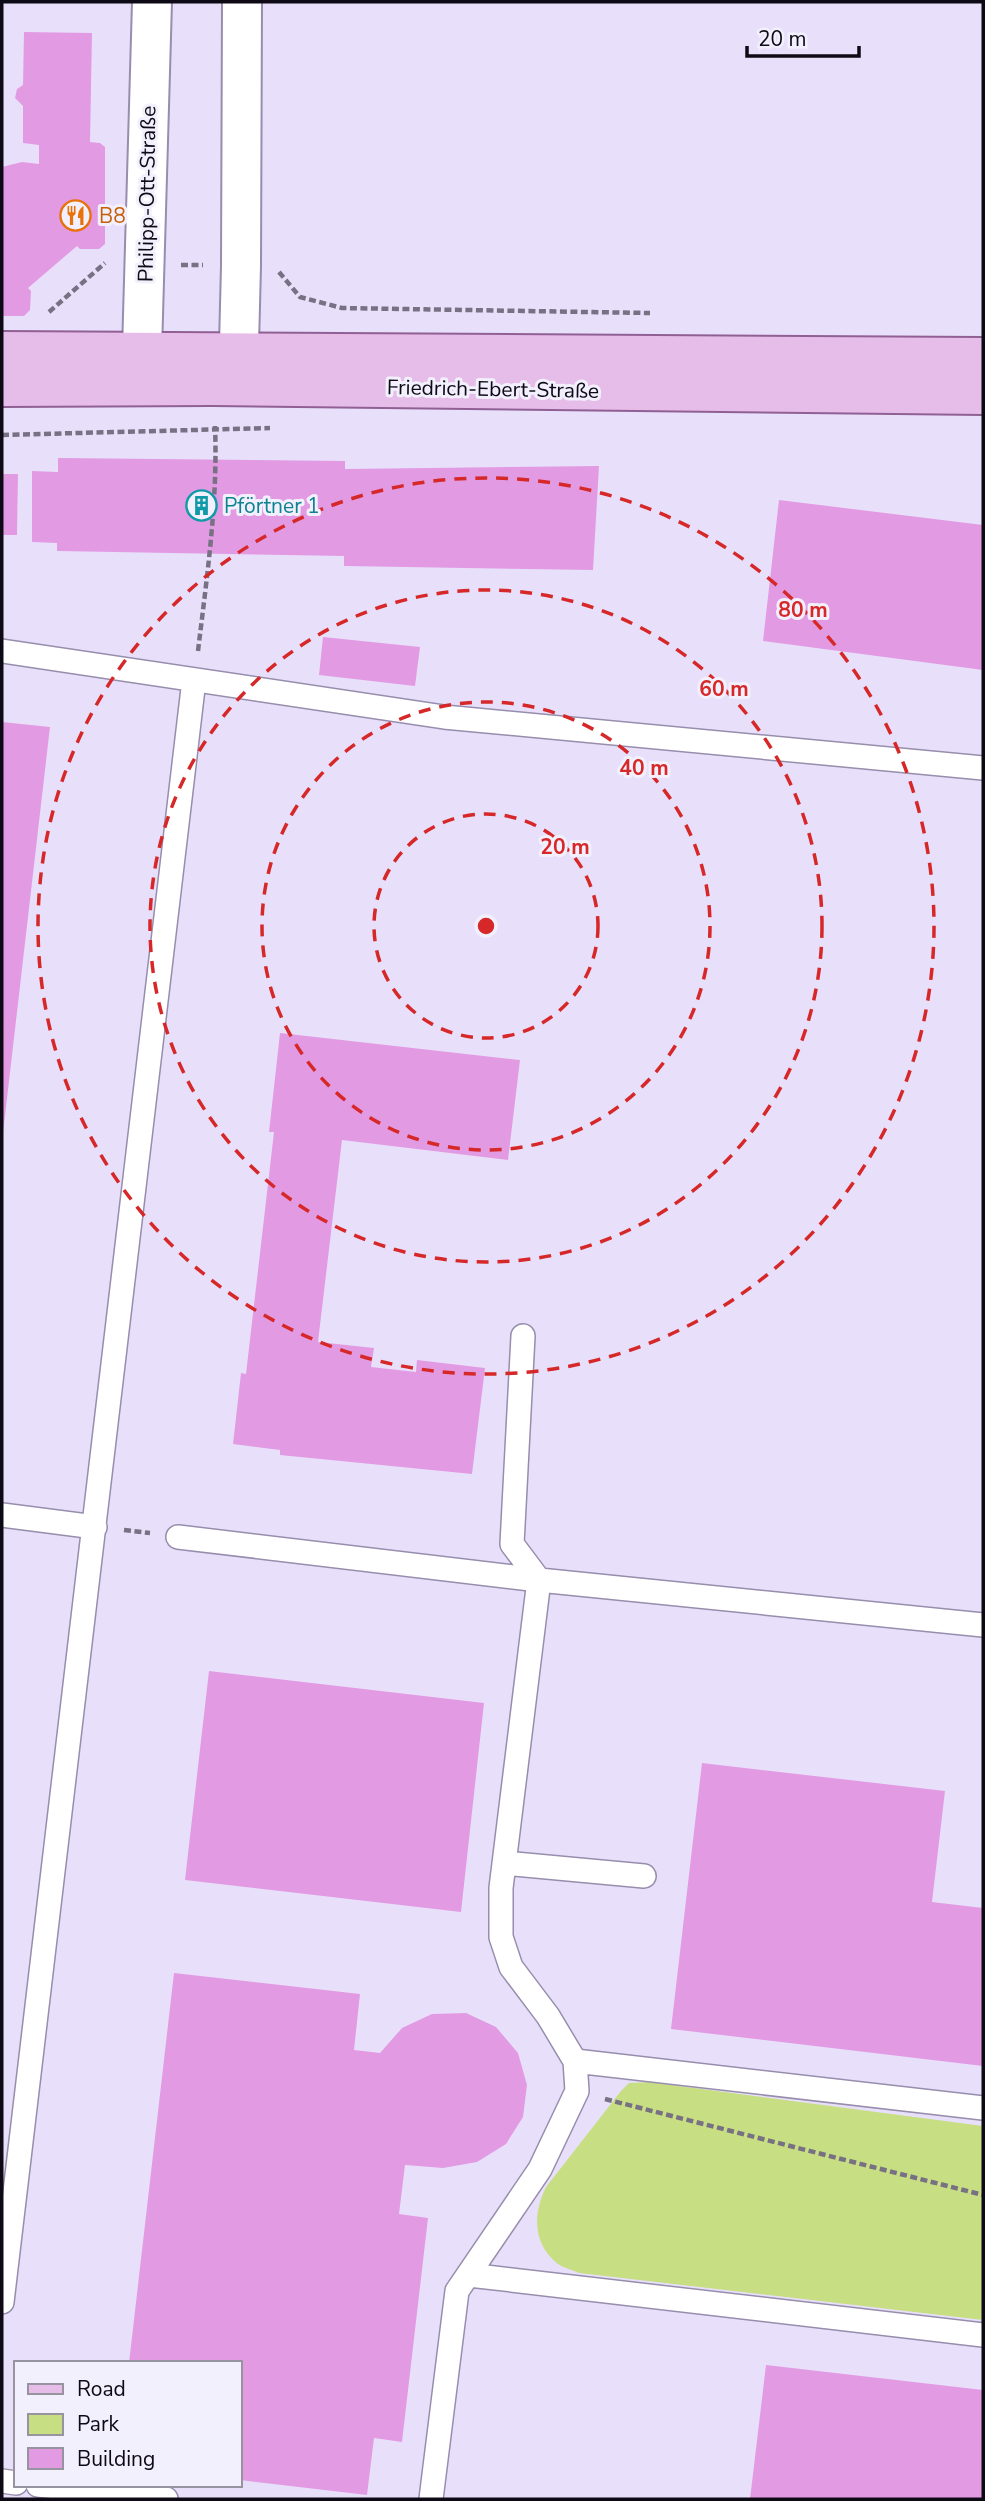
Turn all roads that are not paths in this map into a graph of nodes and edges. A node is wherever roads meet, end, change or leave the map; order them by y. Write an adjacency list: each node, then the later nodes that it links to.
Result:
1 (152, 2): 5 (street, Philipp-Ott-Straße)
2 (242, 2): 6 (street)
3 (2, 351): 5 (main road, Friedrich-Ebert-Straße)
4 (983, 357): 6 (main road, Friedrich-Ebert-Straße)
5 (142, 369): 6 (main road, Friedrich-Ebert-Straße); 7 (main road, Friedrich-Ebert-Straße)
6 (239, 369): 8 (main road, Friedrich-Ebert-Straße)
7 (2, 387)
8 (983, 395)
9 (2, 651): 10 (lane)
10 (194, 680): 11 (lane); 14 (lane)
11 (983, 768)
12 (523, 1336): 16 (lane)
13 (2, 1515): 14 (lane)
14 (95, 1527): 23 (lane)
15 (178, 1536): 16 (lane)
16 (538, 1580): 17 (lane); 18 (lane)
17 (983, 1625)
18 (504, 1863): 19 (lane); 20 (lane)
19 (644, 1876)
20 (575, 2061): 21 (lane); 22 (lane)
21 (983, 2108)
22 (469, 2275): 24 (lane); 27 (lane)
23 (2, 2302)
24 (983, 2335)
25 (56, 2487): 26 (lane)
26 (166, 2499)
27 (431, 2499)

